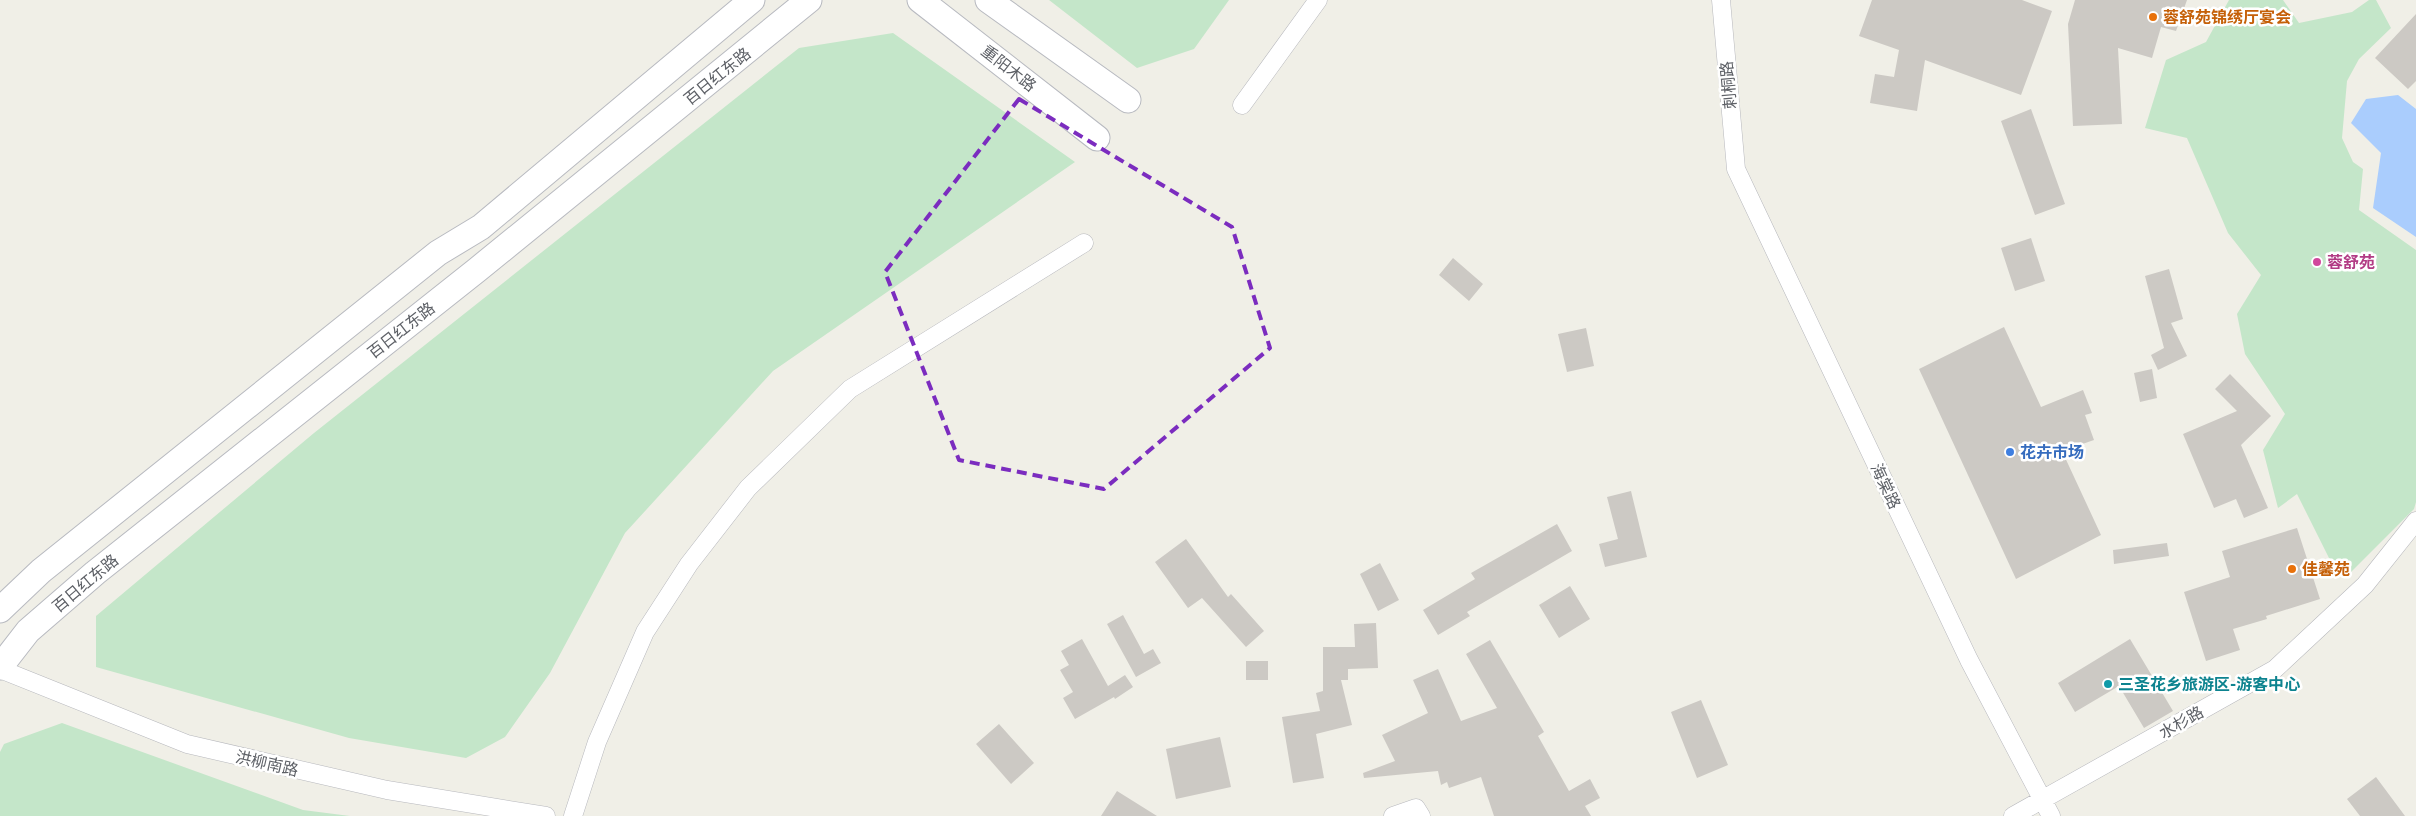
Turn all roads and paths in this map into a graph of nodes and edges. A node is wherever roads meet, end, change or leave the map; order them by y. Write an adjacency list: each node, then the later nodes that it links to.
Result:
1 (752, 0): 13 (street)
2 (809, 0): 14 (street, 百日红东路)
3 (920, 0): 9 (street, 重阳木路)
4 (988, 0): 7 (street)
5 (1318, 0): 8 (street)
6 (1721, 0): 10 (street, 刺桐路)
7 (1128, 100)
8 (1242, 104)
9 (1097, 138)
10 (1736, 169): 15 (street, 海棠路)
11 (1084, 243): 17 (street)
12 (2416, 521): 15 (street, 水杉路)
13 (0, 610)
14 (0, 668): 16 (street, 洪柳南路)
15 (2043, 800): 20 (street, 水杉路); 21 (street, 海棠路)
16 (546, 816)
17 (573, 816)
18 (1393, 816): 19 (street)
19 (1420, 816)
20 (2013, 816)
21 (2051, 816)

